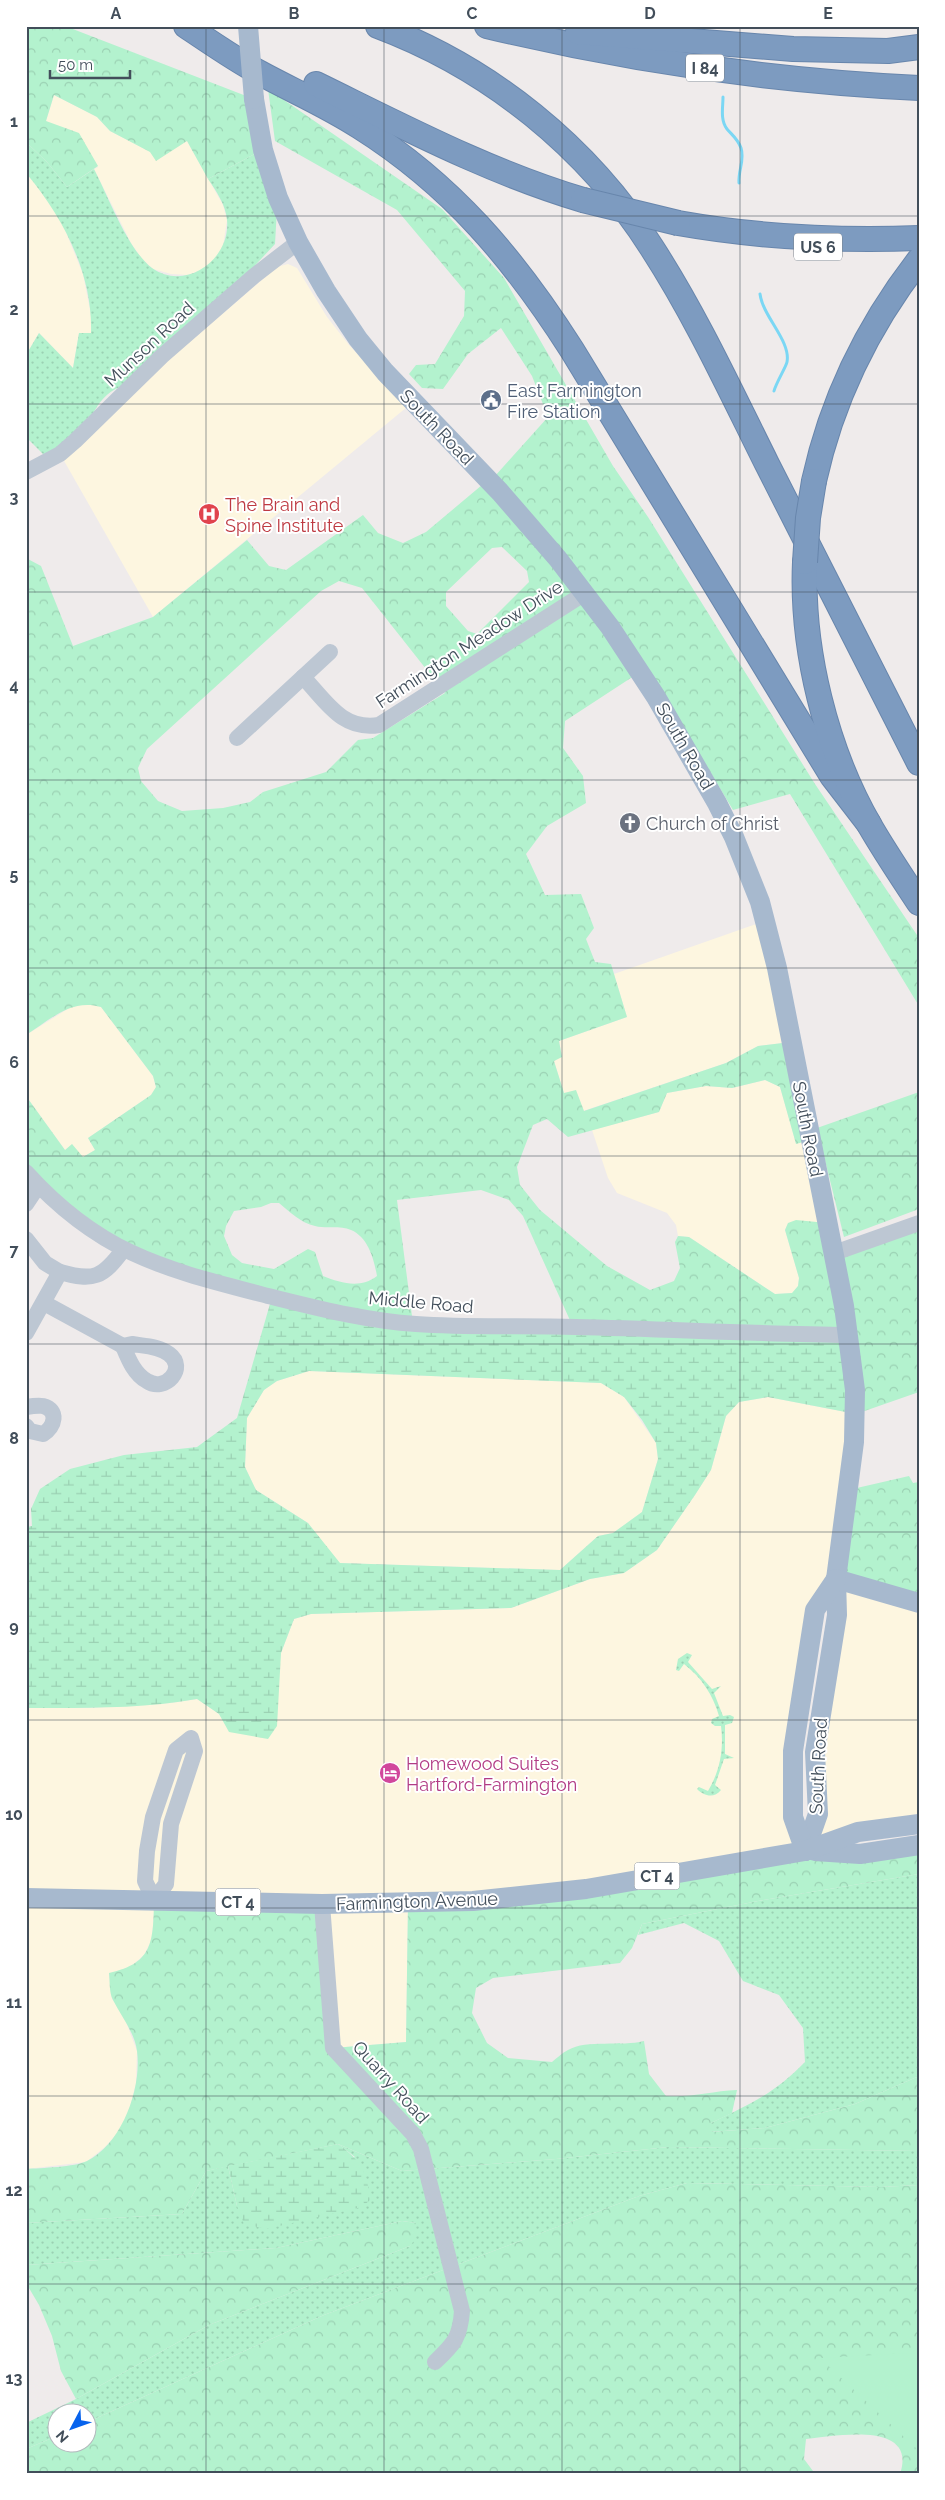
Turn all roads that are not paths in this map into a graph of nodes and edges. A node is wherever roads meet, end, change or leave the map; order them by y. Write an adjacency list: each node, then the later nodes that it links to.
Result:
1 (186, 26): 19 (highway)
2 (198, 26): 11 (highway, US 6, bridge)
3 (248, 26): 10 (main road, South Road, bridge)
4 (378, 26): 18 (highway)
5 (491, 27): 8 (highway); 9 (highway, I 84)
6 (919, 36): 8 (highway)
7 (919, 47): 8 (highway)
8 (888, 51)
9 (919, 88)
10 (298, 242): 13 (street, Munson Road); 14 (main road, South Road)
11 (908, 246)
12 (919, 260): 19 (highway, bridge)
13 (26, 472)
14 (585, 593): 16 (street, Farmington Meadow Drive); 27 (main road, South Road)
15 (330, 652): 16 (street)
16 (303, 677): 17 (street)
17 (237, 738)
18 (919, 763)
19 (869, 824): 20 (highway)
20 (919, 903)
21 (26, 1172): 22 (street, Middle Road)
22 (38, 1186): 23 (street); 26 (street, Middle Road)
23 (26, 1204)
24 (919, 1224): 27 (street)
25 (26, 1239): 28 (street)
26 (123, 1250): 28 (street); 31 (street, Middle Road)
27 (834, 1254): 31 (main road, South Road)
28 (60, 1272): 29 (street)
29 (44, 1303): 30 (street); 32 (street)
30 (27, 1330)
31 (849, 1335): 35 (main road, South Road)
32 (123, 1346)
33 (26, 1407): 34 (street)
34 (26, 1426)
35 (836, 1579): 36 (main road); 39 (main road, South Road)
36 (919, 1603)
37 (919, 1824): 39 (main road, Farmington Avenue / CT 4)
38 (919, 1845): 39 (main road, Farmington Avenue / CT 4)
39 (805, 1851): 42 (main road, Farmington Avenue / CT 4)
40 (26, 1898): 41 (main road, Farmington Avenue / CT 4)
41 (154, 1900): 41 (street); 42 (main road, Farmington Avenue / CT 4)
42 (322, 1904): 43 (street, Quarry Road)
43 (435, 2362)

